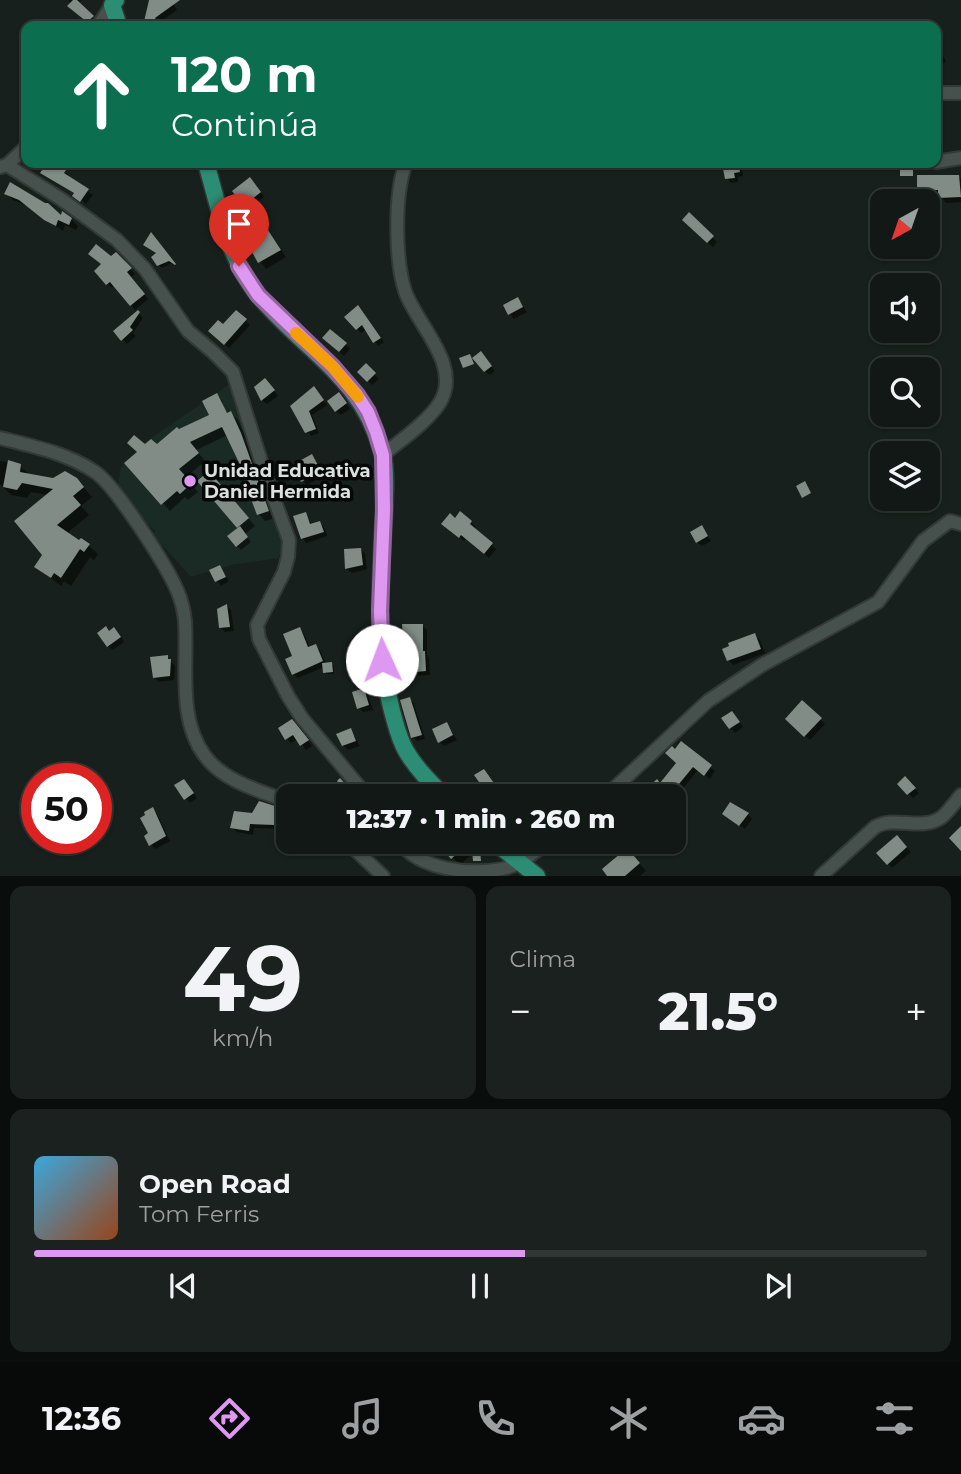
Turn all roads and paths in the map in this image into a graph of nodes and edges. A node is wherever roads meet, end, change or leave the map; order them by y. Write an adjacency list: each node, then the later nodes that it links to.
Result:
1 (114, 3): 2 (street); 3 (main road)
2 (101, 21)
3 (118, 21)
4 (941, 93): 5 (street)
5 (961, 93)
6 (21, 151): 9 (street)
7 (961, 158): 8 (street)
8 (941, 161)
9 (3, 166): 15 (street)
10 (207, 168): 13 (main road)
11 (405, 168): 13 (street)
12 (0, 438): 19 (street)
13 (383, 455): 16 (main road)
14 (961, 524): 17 (street)
15 (357, 784)
16 (432, 784)
17 (619, 784)
18 (961, 795): 27 (street)
19 (276, 797)
20 (360, 854): 25 (street)
21 (412, 854): 24 (street)
22 (510, 854): 24 (main road)
23 (532, 854): 24 (street)
24 (520, 862): 26 (main road)
25 (383, 876)
26 (537, 876)
27 (821, 876)

